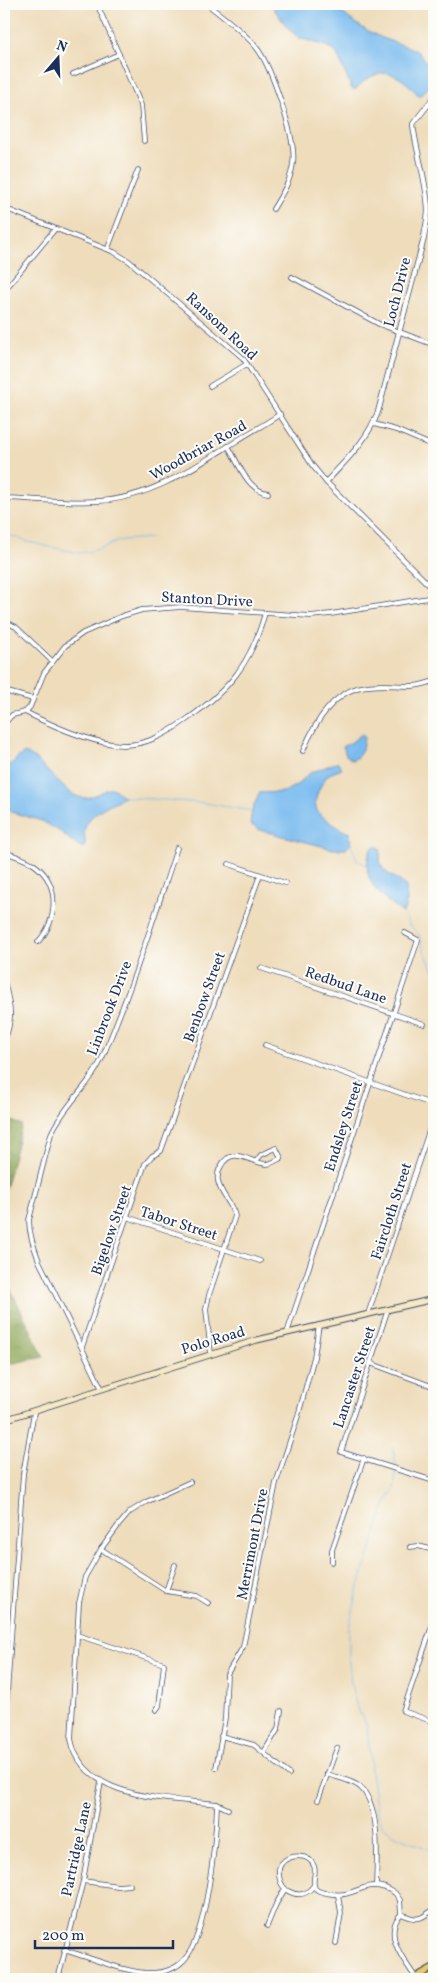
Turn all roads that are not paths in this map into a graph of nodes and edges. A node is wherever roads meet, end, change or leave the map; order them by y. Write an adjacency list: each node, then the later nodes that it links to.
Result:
1 (97, 4): 3 (street)
2 (207, 4): 9 (street)
3 (119, 54): 4 (street); 6 (street)
4 (73, 74)
5 (434, 97): 14 (street, Loch Drive)
6 (144, 141)
7 (138, 170): 11 (street)
8 (4, 208): 10 (street, Ransom Road)
9 (273, 209)
10 (55, 230): 11 (street, Ransom Road); 13 (street)
11 (108, 248): 16 (street, Ransom Road)
12 (292, 277): 14 (street)
13 (4, 291)
14 (399, 333): 15 (street); 19 (street, Loch Drive)
15 (434, 344)
16 (247, 364): 17 (street); 18 (street, Ransom Road)
17 (210, 386)
18 (280, 414): 21 (street, Woodbriar Road); 22 (street, Ransom Road)
19 (374, 424): 20 (street); 22 (street, Loch Drive)
20 (428, 444)
21 (228, 446): 23 (street); 24 (street, Woodbriar Road)
22 (326, 482): 25 (street, Ransom Road)
23 (268, 493)
24 (4, 498)
25 (433, 587)
26 (434, 597): 27 (street, Stanton Drive)
27 (265, 613): 29 (street, Stanton Drive); 33 (street)
28 (4, 621): 29 (street)
29 (52, 661): 32 (street, Stanton Drive)
30 (434, 681): 35 (street)
31 (4, 691): 32 (street)
32 (33, 699): 33 (street, Stanton Drive)
33 (25, 712): 34 (street)
34 (4, 724)
35 (303, 751)
36 (177, 848): 62 (street, Linbrook Drive)
37 (4, 852): 42 (street)
38 (229, 864): 39 (street)
39 (260, 875): 40 (street); 52 (street, Benbow Street)
40 (285, 883)
41 (405, 933): 45 (street, Endsley Street)
42 (38, 942)
43 (261, 968): 45 (street, Redbud Lane)
44 (4, 981): 47 (street)
45 (393, 1013): 46 (street, Redbud Lane); 49 (street, Endsley Street)
46 (424, 1024)
47 (4, 1041)
48 (265, 1045): 49 (street)
49 (370, 1082): 50 (street); 61 (street, Endsley Street)
50 (434, 1105)
51 (434, 1116): 59 (street, Faircloth Street)
52 (170, 1126): 54 (street, Bigelow Street)
53 (257, 1160): 53 (street); 55 (street)
54 (127, 1217): 55 (street, Tabor Street); 62 (street, Bigelow Street)
55 (225, 1250): 56 (street, Tabor Street); 63 (street, Tabor Street)
56 (260, 1261)
57 (434, 1299): 58 (main road, Polo Road)
58 (388, 1309): 59 (main road, Polo Road); 64 (street, Lancaster Street)
59 (368, 1314): 60 (main road, Polo Road)
60 (319, 1325): 61 (main road, Polo Road); 85 (street, Merrimont Drive)
61 (287, 1333): 63 (main road, Polo Road)
62 (82, 1347): 66 (street, Linbrook Drive)
63 (211, 1354): 66 (main road, Polo Road)
64 (370, 1363): 65 (street); 69 (street, Lancaster Street)
65 (434, 1385)
66 (102, 1389): 67 (main road, Polo Road)
67 (34, 1412): 68 (main road, Polo Road); 84 (street)
68 (4, 1420)
69 (364, 1458): 70 (street); 75 (street)
70 (434, 1481)
71 (190, 1482): 73 (street)
72 (410, 1547): 74 (street)
73 (101, 1549): 77 (street); 80 (street)
74 (434, 1550)
75 (332, 1562)
76 (175, 1565): 77 (street)
77 (166, 1591): 78 (street)
78 (208, 1603)
79 (434, 1620): 83 (street)
80 (77, 1635): 81 (street); 91 (street)
81 (156, 1710)
82 (281, 1711): 87 (street)
83 (434, 1722)
84 (4, 1734)
85 (221, 1736): 87 (street); 88 (street, Merrimont Drive)
86 (337, 1748): 90 (street)
87 (264, 1752): 89 (street)
88 (216, 1768)
89 (289, 1774)
90 (327, 1774): 92 (street); 98 (street)
91 (101, 1782): 93 (street); 95 (street, Partridge Lane)
92 (318, 1800)
93 (217, 1804): 94 (street); 105 (street)
94 (228, 1809)
95 (83, 1881): 96 (street); 105 (street, Partridge Lane)
96 (130, 1885)
97 (314, 1885): 99 (street); 99 (street); 100 (street)
98 (376, 1885): 100 (street); 102 (street)
99 (285, 1889): 103 (street)
100 (338, 1895): 104 (street)
101 (434, 1908): 102 (street)
102 (401, 1914): 108 (street)
103 (267, 1926)
104 (336, 1943)
105 (64, 1950): 107 (street, Partridge Lane)
106 (434, 1967): 108 (main road)
107 (58, 1979)
108 (415, 1979)

